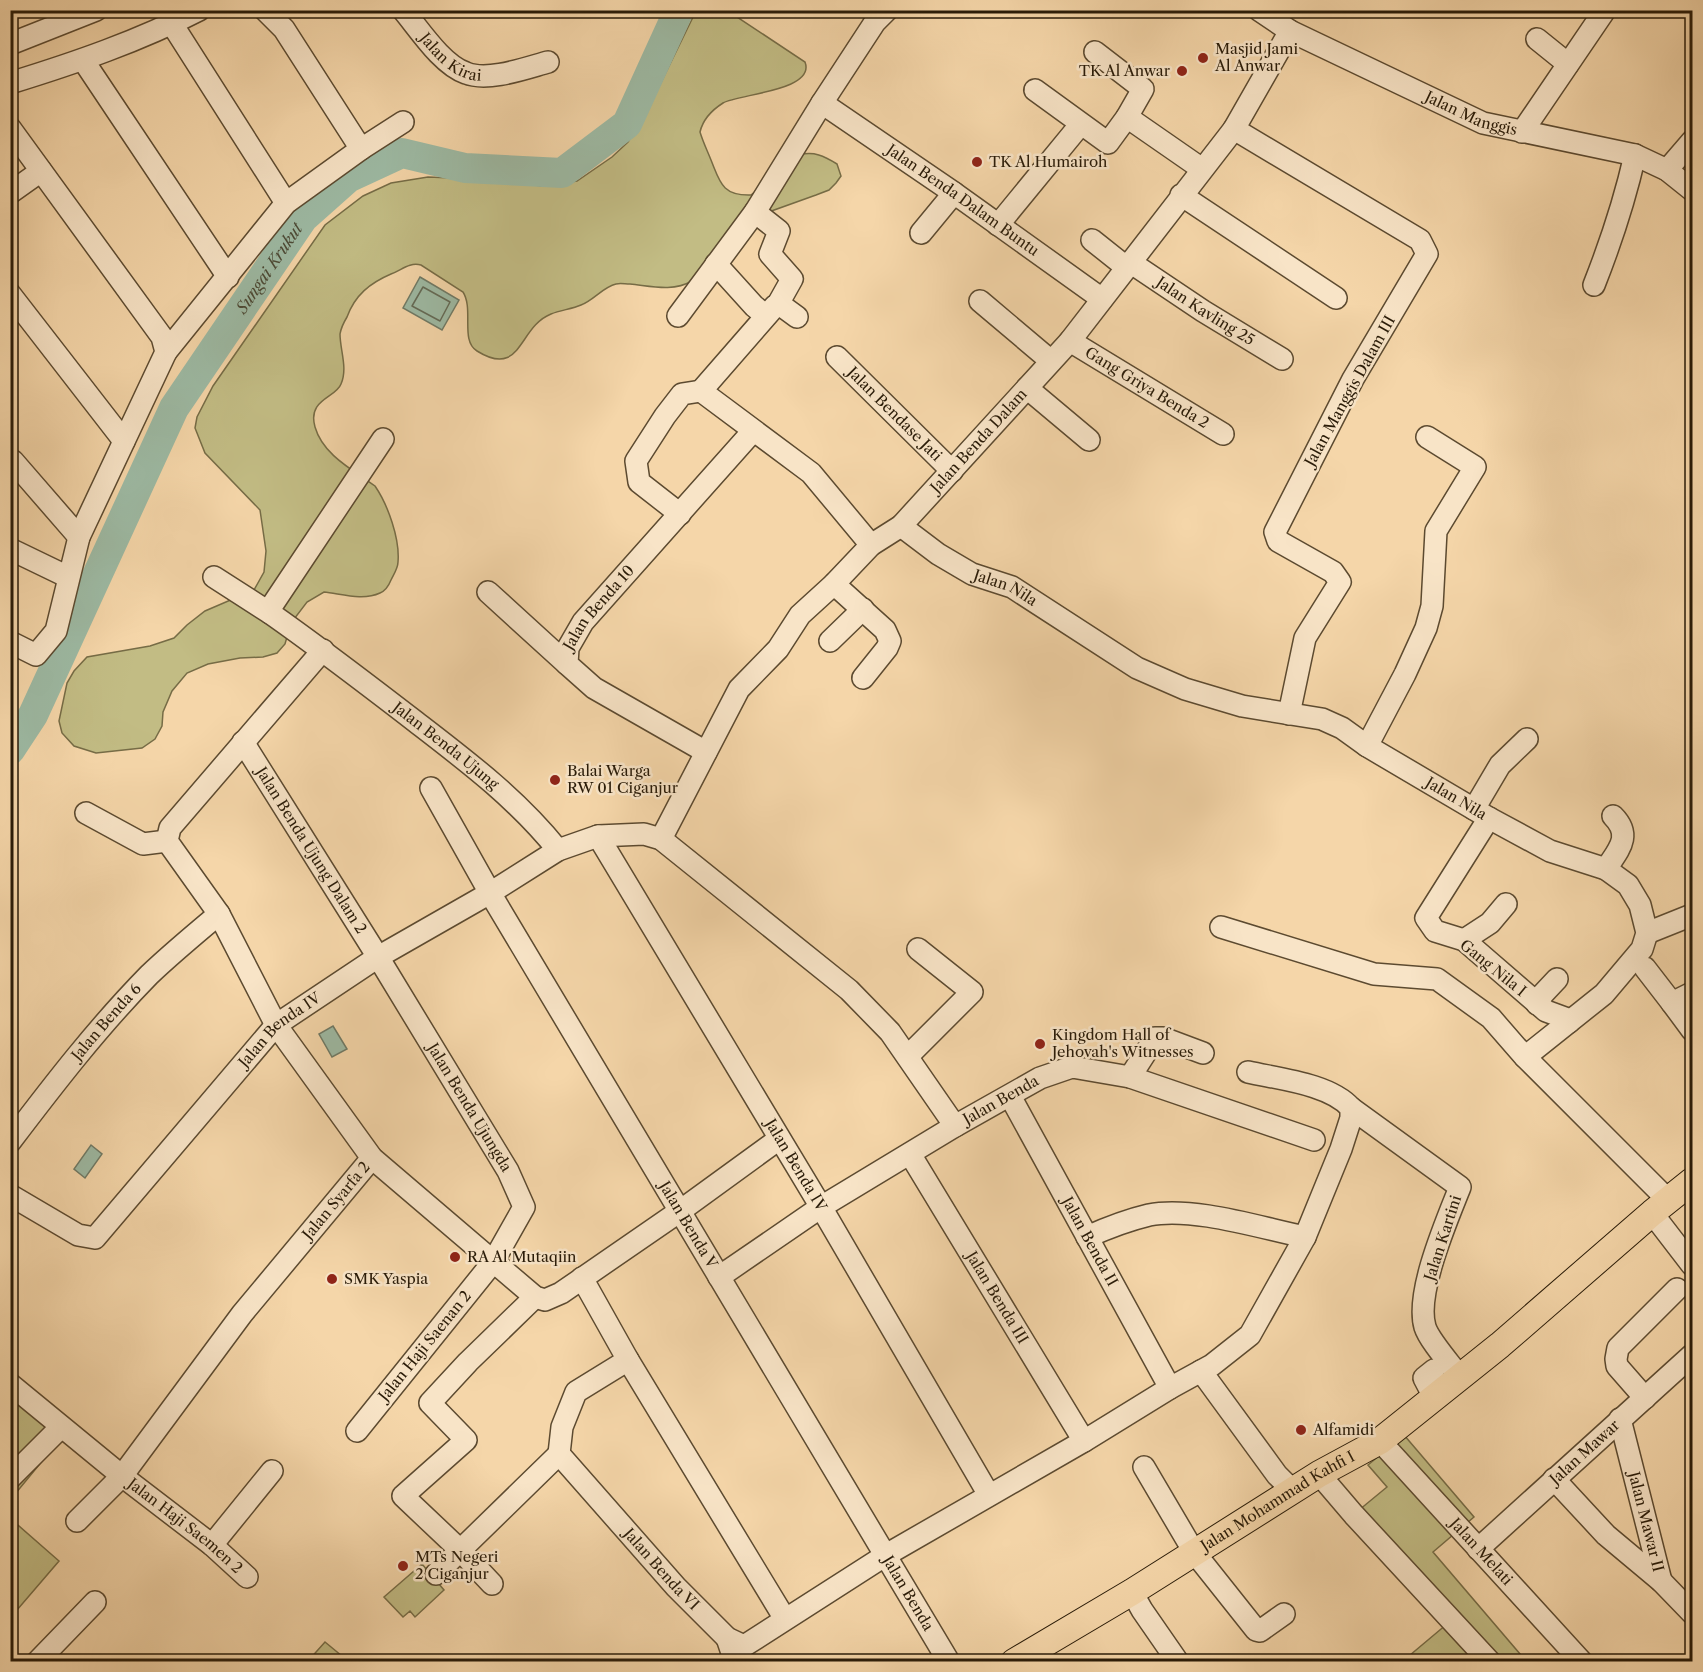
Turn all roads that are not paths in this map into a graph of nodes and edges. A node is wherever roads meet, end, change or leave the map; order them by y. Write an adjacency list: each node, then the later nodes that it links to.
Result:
1 (96, 10): 11 (street)
2 (199, 10): 8 (street)
3 (265, 10): 26 (street)
4 (403, 10): 14 (street, Jalan Kirai)
5 (887, 10): 18 (street)
6 (1259, 10): 9 (street, Jalan Manggis)
7 (1605, 10): 15 (street)
8 (172, 24): 13 (street); 35 (street)
9 (1290, 31): 23 (street, Jalan Benda Dalam); 24 (street, Jalan Manggis)
10 (1537, 39): 15 (street)
11 (10, 44)
12 (1095, 52): 19 (street)
13 (83, 60): 16 (street); 42 (street)
14 (548, 62)
15 (1568, 64): 24 (street)
16 (10, 83)
17 (1035, 90): 21 (street)
18 (822, 103): 33 (street, Jalan Benda Dalam Buntu); 36 (street)
19 (1127, 117): 21 (street); 28 (street)
20 (403, 122): 26 (street)
21 (1080, 125): 37 (street)
22 (10, 128): 29 (street)
23 (1234, 129): 28 (street, Jalan Benda Dalam); 82 (street, Jalan Manggis Dalam III)
24 (1522, 132): 27 (street, Jalan Manggis)
25 (1692, 141): 30 (street)
26 (361, 149): 35 (street)
27 (1635, 155): 30 (street, Jalan Manggis); 43 (street)
28 (1202, 169): 34 (street, Jalan Benda Dalam)
29 (41, 171): 32 (street); 52 (street)
30 (1667, 171): 31 (street, Jalan Manggis)
31 (1692, 190)
32 (10, 193)
33 (954, 193): 37 (street, Jalan Benda Dalam Buntu); 38 (street)
34 (1181, 195): 41 (street, Jalan Benda Dalam); 45 (street)
35 (286, 203): 42 (street)
36 (755, 212): 40 (street); 48 (street)
37 (998, 225): 46 (street, Jalan Benda Dalam Buntu)
38 (921, 233)
39 (1092, 240): 41 (street, Jalan Kavling 25)
40 (716, 264): 48 (street); 49 (street)
41 (1128, 265): 46 (street, Jalan Benda Dalam); 54 (street, Jalan Kavling 25)
42 (228, 277): 52 (street)
43 (1594, 285)
44 (10, 294): 63 (street)
45 (1336, 298)
46 (1102, 300): 51 (street, Jalan Benda Dalam)
47 (980, 301): 55 (street)
48 (772, 310): 50 (street); 57 (street)
49 (678, 316)
50 (797, 317)
51 (1070, 340): 55 (street, Jalan Benda Dalam); 59 (street, Gang Griya Benda 2)
52 (166, 352): 63 (street)
53 (837, 357): 65 (street, Jalan Bendase Jati)
54 (1282, 359)
55 (1051, 361): 56 (street, Jalan Benda Dalam)
56 (1027, 388): 62 (street); 65 (street, Jalan Benda Dalam)
57 (701, 391): 58 (street); 66 (street)
58 (753, 432): 66 (street, Jalan Benda 10); 69 (street)
59 (1223, 434)
60 (1427, 437): 85 (street)
61 (382, 439): 76 (street)
62 (1089, 440)
63 (124, 441): 68 (street)
64 (13, 461): 68 (street)
65 (952, 471): 67 (street, Jalan Benda Dalam)
66 (680, 514): 80 (street, Jalan Benda 10)
67 (901, 525): 69 (street, Jalan Benda Dalam); 82 (street, Jalan Nila)
68 (79, 537): 71 (street)
69 (871, 546): 73 (street, Jalan Benda Dalam)
70 (10, 549): 71 (street)
71 (68, 577): 78 (street)
72 (214, 577): 76 (street, Jalan Benda Ujung)
73 (834, 584): 75 (street); 86 (street, Jalan Benda Dalam)
74 (488, 592): 80 (street)
75 (863, 609): 77 (street); 81 (street)
76 (270, 613): 79 (street, Jalan Benda Ujung)
77 (830, 641)
78 (10, 642)
79 (323, 650): 84 (street); 94 (street, Jalan Benda Ujung)
80 (567, 664): 86 (street, Jalan Benda 10)
81 (863, 678)
82 (1289, 714): 85 (street, Jalan Nila)
83 (1527, 739): 89 (street)
84 (243, 741): 93 (street); 104 (street, Jalan Benda Ujung Dalam 2)
85 (1367, 746): 89 (street, Jalan Nila)
86 (706, 752): 92 (street, Jalan Benda Dalam)
87 (431, 788): 96 (street, Jalan Benda V)
88 (86, 813): 93 (street)
89 (1481, 814): 95 (street, Jalan Nila); 102 (street, Gang Nila I)
90 (1613, 816): 95 (street)
91 (598, 836): 92 (street, Jalan Benda IV); 94 (street, Jalan Benda IV); 121 (street, Jalan Benda IV)
92 (661, 839): 114 (street)
93 (167, 841): 98 (street)
94 (558, 850): 96 (street, Jalan Benda IV)
95 (1606, 869): 101 (street, Jalan Nila)
96 (490, 893): 104 (street, Jalan Benda IV); 130 (street, Jalan Benda V)
97 (1506, 904): 102 (street)
98 (219, 914): 111 (street); 123 (street, Jalan Benda 6)
99 (1692, 915): 101 (street)
100 (1221, 927): 115 (street)
101 (1647, 933): 110 (street)
102 (1464, 940): 109 (street, Gang Nila I)
103 (918, 949): 114 (street)
104 (378, 957): 111 (street, Jalan Benda IV); 133 (street, Jalan Benda Ujungda)
105 (1645, 968): 108 (street)
106 (1557, 979): 109 (street)
107 (1692, 993): 108 (street)
108 (1672, 1003): 112 (street)
109 (1536, 1004): 110 (street, Gang Nila I)
110 (1569, 1022): 115 (street)
111 (276, 1025): 125 (street); 127 (street, Jalan Benda IV)
112 (1692, 1030)
113 (1203, 1053): 117 (street)
114 (908, 1056): 120 (street)
115 (1525, 1057): 128 (street)
116 (1248, 1072): 119 (street)
117 (1130, 1077): 118 (street, Jalan Benda); 122 (street, Jalan Benda)
118 (1011, 1096): 120 (street, Jalan Benda); 131 (street, Jalan Benda II)
119 (1351, 1108): 132 (street, Jalan Benda); 142 (street, Jalan Kartini)
120 (955, 1126): 124 (street, Jalan Benda)
121 (779, 1139): 129 (street, Jalan Benda IV); 130 (street)
122 (1314, 1140)
123 (10, 1142)
124 (910, 1154): 129 (street, Jalan Benda); 149 (street, Jalan Benda III)
125 (372, 1158): 133 (street, Jalan Syarfa 2); 155 (street, Jalan Syarfa 2)
126 (1692, 1181): 128 (main road, Jalan Mohammad Kahfi I)
127 (10, 1196)
128 (1660, 1206): 134 (street); 142 (main road, Jalan Mohammad Kahfi I)
129 (821, 1207): 135 (street, Jalan Benda); 159 (street, Jalan Benda IV)
130 (680, 1211): 135 (street, Jalan Benda V); 136 (street)
131 (1087, 1237): 132 (street); 144 (street, Jalan Benda II)
132 (1305, 1237): 141 (street, Jalan Benda)
133 (493, 1262): 138 (street, Jalan Syarfa 2); 148 (street, Jalan Haji Saenan 2)
134 (1692, 1265)
135 (719, 1277): 165 (street, Jalan Benda V)
136 (582, 1278): 138 (street); 140 (street)
137 (1677, 1289): 145 (street)
138 (536, 1297): 163 (street)
139 (1692, 1355): 145 (street, Jalan Mawar)
140 (628, 1360): 151 (street); 174 (street)
141 (1201, 1371): 144 (street, Jalan Benda); 158 (street)
142 (1460, 1377): 150 (main road, Jalan Mohammad Kahfi I)
143 (11, 1384): 147 (street)
144 (1170, 1388): 149 (street, Jalan Benda)
145 (1645, 1398): 146 (street, Jalan Mawar)
146 (1620, 1419): 157 (street, Jalan Mawar); 168 (street, Jalan Mawar II)
147 (61, 1427): 155 (street); 156 (street)
148 (357, 1431)
149 (1084, 1441): 159 (street, Jalan Benda)
150 (1380, 1441): 154 (main road, Jalan Mohammad Kahfi I); 162 (street, Jalan Melati)
151 (559, 1454): 163 (street); 175 (street, Jalan Benda VI)
152 (1144, 1467): 164 (street)
153 (272, 1471): 161 (street)
154 (1319, 1474): 158 (main road, Jalan Mohammad Kahfi I); 181 (street)
155 (122, 1476): 160 (street, Jalan Syarfa 2); 161 (street, Jalan Haji Saemen 2)
156 (10, 1479)
157 (1554, 1479): 162 (street, Jalan Mawar); 168 (street)
158 (1292, 1490): 164 (main road, Jalan Mohammad Kahfi I)
159 (989, 1496): 165 (street, Jalan Benda)
160 (77, 1521)
161 (212, 1545): 167 (street, Jalan Haji Saemen 2)
162 (1478, 1549): 182 (street, Jalan Melati)
163 (460, 1550): 166 (street); 169 (street)
164 (1194, 1552): 170 (main road, Jalan Mohammad Kahfi I); 173 (street)
165 (886, 1555): 174 (street); 179 (street, Jalan Benda)
166 (436, 1574)
167 (247, 1577)
168 (1661, 1581): 172 (street, Jalan Mawar II)
169 (492, 1584)
170 (1132, 1592): 176 (main road, Jalan Mohammad Kahfi I); 180 (street)
171 (95, 1602): 177 (street)
172 (1692, 1613)
173 (1284, 1614)
174 (785, 1619): 175 (street)
175 (727, 1638): 178 (street)
176 (1026, 1659)
177 (37, 1662)
178 (735, 1662)
179 (949, 1662)
180 (1178, 1662)
181 (1490, 1662)
182 (1582, 1662)

